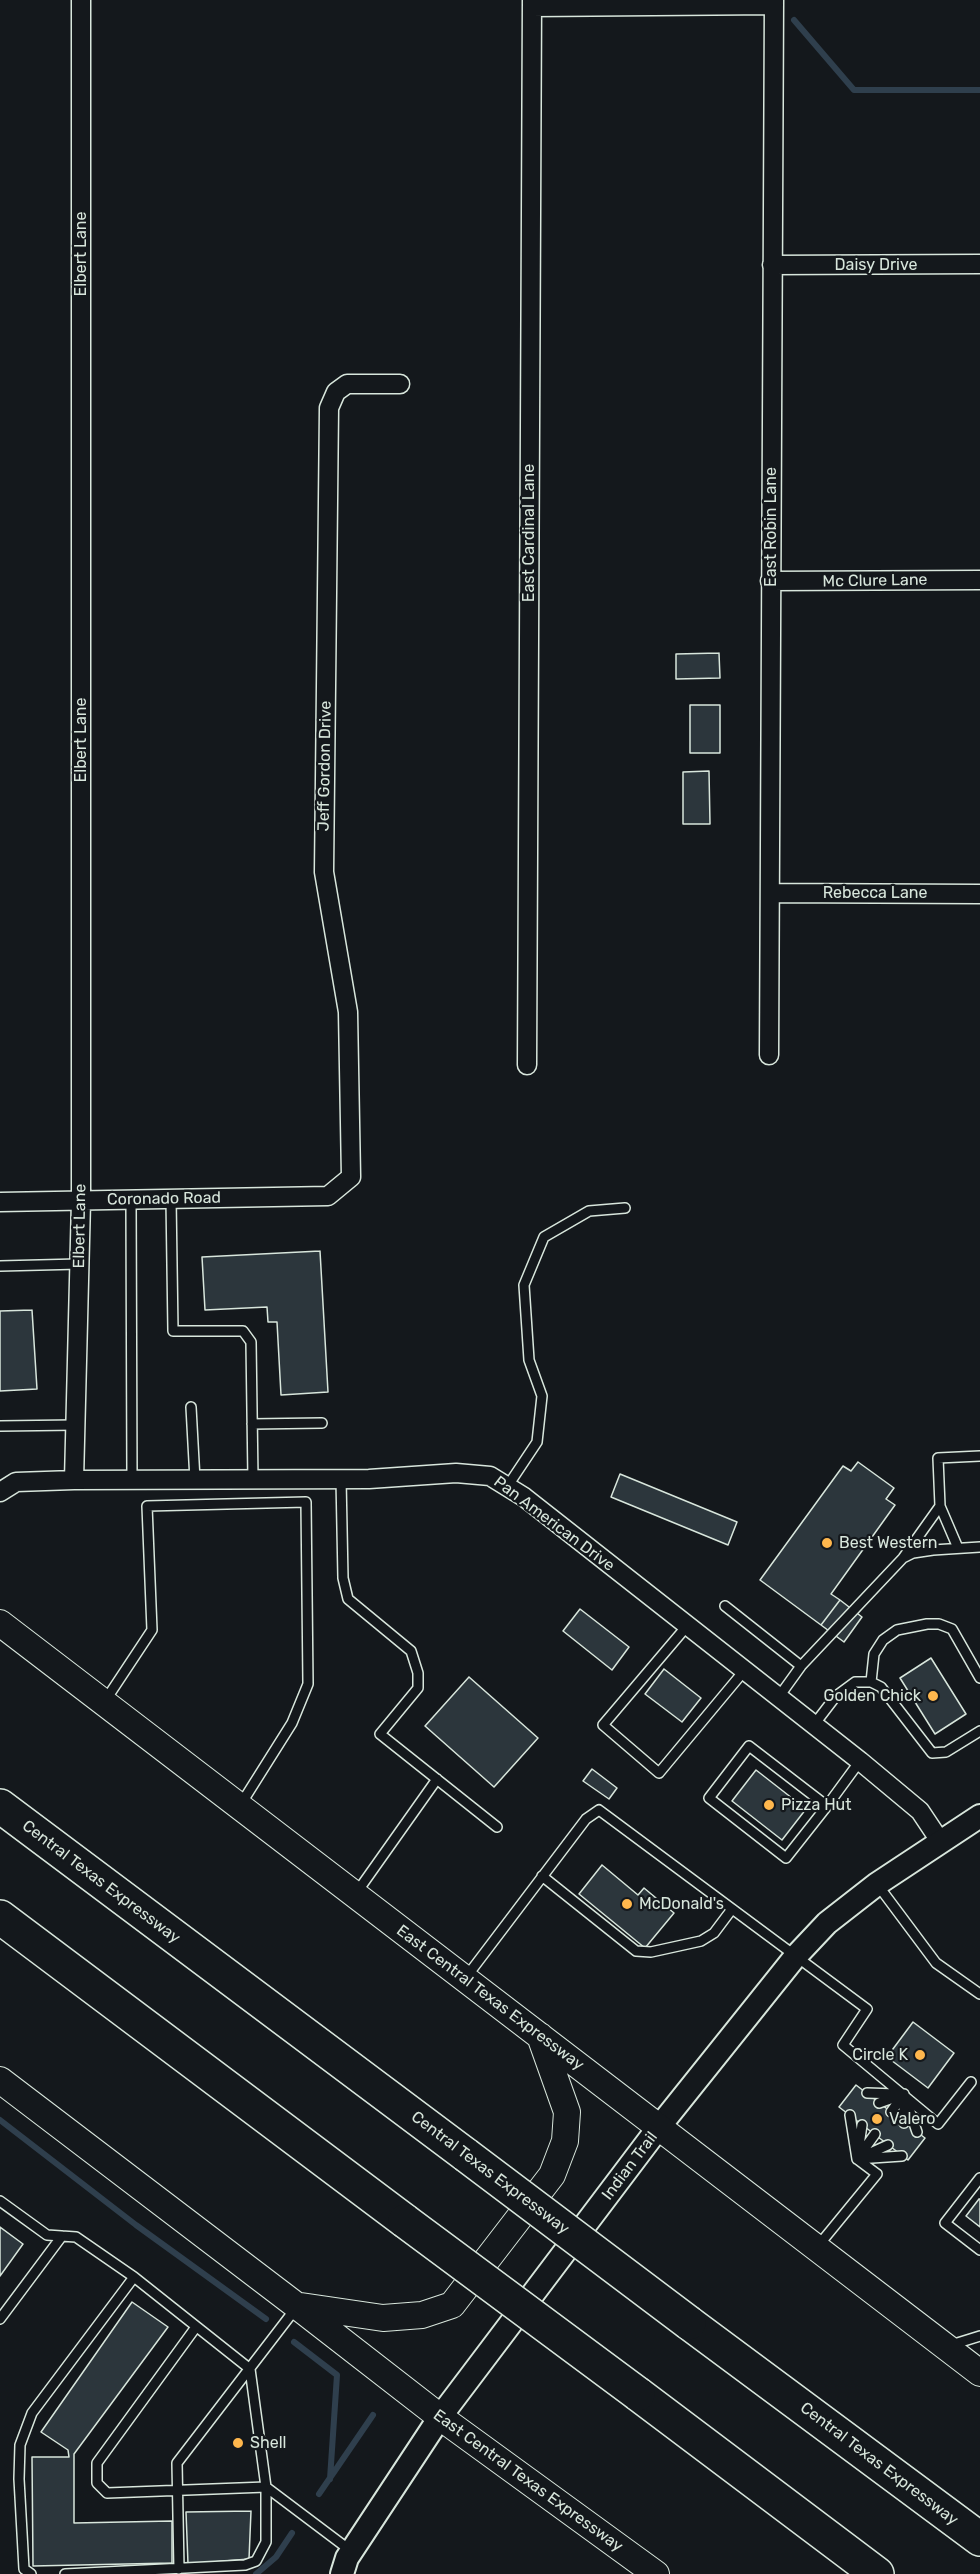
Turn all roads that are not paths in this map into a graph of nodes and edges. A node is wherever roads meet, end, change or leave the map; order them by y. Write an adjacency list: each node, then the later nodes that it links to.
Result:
1 (81, 0): 16 (street, Elbert Lane)
2 (774, 2): 3 (street); 5 (street, East Robin Lane)
3 (532, 4): 12 (street, East Cardinal Lane)
4 (980, 264): 5 (street, Daisy Drive)
5 (772, 266): 8 (street, East Robin Lane)
6 (400, 384): 13 (street, Jeff Gordon Drive)
7 (980, 580): 8 (street, Mc Clure Lane)
8 (770, 581): 9 (street, East Robin Lane)
9 (770, 893): 10 (street, Rebecca Lane); 11 (street, East Robin Lane)
10 (980, 894)
11 (769, 1055)
12 (527, 1065)
13 (328, 1196): 14 (street, Coronado Road)
14 (171, 1199): 15 (street, Coronado Road); 23 (lane)
15 (131, 1200): 16 (street, Coronado Road); 30 (lane)
16 (81, 1201): 17 (street, Coronado Road); 19 (street, Elbert Lane)
17 (0, 1202)
18 (625, 1208): 32 (lane)
19 (79, 1264): 20 (lane); 24 (street, Elbert Lane)
20 (0, 1266)
21 (192, 1407): 31 (lane)
22 (322, 1423): 23 (lane)
23 (252, 1424): 27 (lane)
24 (75, 1425): 25 (lane); 29 (street, Elbert Lane)
25 (0, 1426)
26 (980, 1456): 34 (lane)
27 (253, 1479): 28 (street, Pan American Drive); 31 (street, Pan American Drive)
28 (341, 1479): 32 (street, Pan American Drive); 50 (lane)
29 (74, 1480): 30 (street, Pan American Drive); 33 (street, Pan American Drive)
30 (132, 1480): 31 (street, Pan American Drive)
31 (195, 1480)
32 (507, 1487): 40 (street, Pan American Drive)
33 (0, 1492)
34 (940, 1506): 36 (lane); 37 (lane)
35 (980, 1547): 36 (lane)
36 (958, 1548): 37 (lane)
37 (903, 1558): 41 (lane)
38 (725, 1606): 41 (lane)
39 (0, 1623): 46 (main road, East Central Texas Expressway)
40 (687, 1626): 42 (street, Pan American Drive); 42 (lane)
41 (801, 1666): 45 (lane)
42 (744, 1671): 45 (street, Pan American Drive)
43 (980, 1678): 44 (lane)
44 (871, 1682): 47 (lane); 48 (lane)
45 (777, 1698): 47 (street, Pan American Drive)
46 (104, 1703): 52 (main road, East Central Texas Expressway); 52 (lane)
47 (813, 1726): 49 (street, Pan American Drive)
48 (980, 1731)
49 (860, 1761): 53 (lane); 56 (street, Pan American Drive)
50 (438, 1779): 55 (lane); 59 (lane)
51 (0, 1806): 97 (highway, Central Texas Expressway, bridge)
52 (239, 1806): 59 (main road, East Central Texas Expressway)
53 (827, 1806): 53 (lane)
54 (980, 1816): 56 (street, Indian Trail)
55 (497, 1827)
56 (940, 1841): 58 (street, Indian Trail)
57 (542, 1876): 60 (lane); 60 (lane); 63 (lane)
58 (877, 1884): 62 (street, Indian Trail); 64 (lane)
59 (355, 1894): 63 (main road, East Central Texas Expressway)
60 (732, 1909): 62 (lane)
61 (0, 1917): 104 (highway, bridge)
62 (795, 1957): 69 (lane); 75 (street, Indian Trail)
63 (465, 1978): 65 (main road, East Central Texas Expressway)
64 (980, 1995)
65 (539, 2034): 75 (main road, East Central Texas Expressway); 87 (main road)
66 (0, 2080): 87 (main road, East Central Texas Expressway)
67 (971, 2082): 69 (lane)
68 (867, 2093): 69 (lane)
69 (904, 2094): 70 (lane); 71 (lane); 73 (lane); 76 (lane)
70 (879, 2103)
71 (891, 2112)
72 (850, 2115): 80 (lane)
73 (904, 2123)
74 (862, 2125): 80 (lane)
75 (659, 2127): 84 (main road, East Central Texas Expressway); 94 (street, Indian Trail)
76 (917, 2132)
77 (875, 2134): 80 (lane)
78 (888, 2145): 80 (lane)
79 (902, 2156): 80 (lane)
80 (857, 2159): 84 (lane)
81 (980, 2178): 85 (lane)
82 (0, 2201): 83 (lane)
83 (62, 2236): 86 (lane); 88 (lane)
84 (817, 2248): 91 (main road, East Central Texas Expressway)
85 (980, 2250)
86 (134, 2277): 89 (lane); 101 (lane)
87 (297, 2306): 92 (lane); 94 (main road, East Central Texas Expressway)
88 (0, 2319)
89 (196, 2327): 92 (lane); 96 (lane)
90 (980, 2336): 91 (lane)
91 (945, 2346): 93 (main road, East Central Texas Expressway)
92 (250, 2369): 95 (lane); 96 (lane)
93 (980, 2373)
94 (440, 2418): 98 (street, Indian Trail); 100 (main road, East Central Texas Expressway)
95 (266, 2487): 96 (lane); 98 (lane); 99 (lane)
96 (177, 2490): 99 (lane)
97 (980, 2539)
98 (351, 2551): 103 (street, Indian Trail)
99 (179, 2568): 102 (lane)
100 (644, 2571)
101 (31, 2574)
102 (65, 2574)
103 (342, 2574)
104 (877, 2574)

